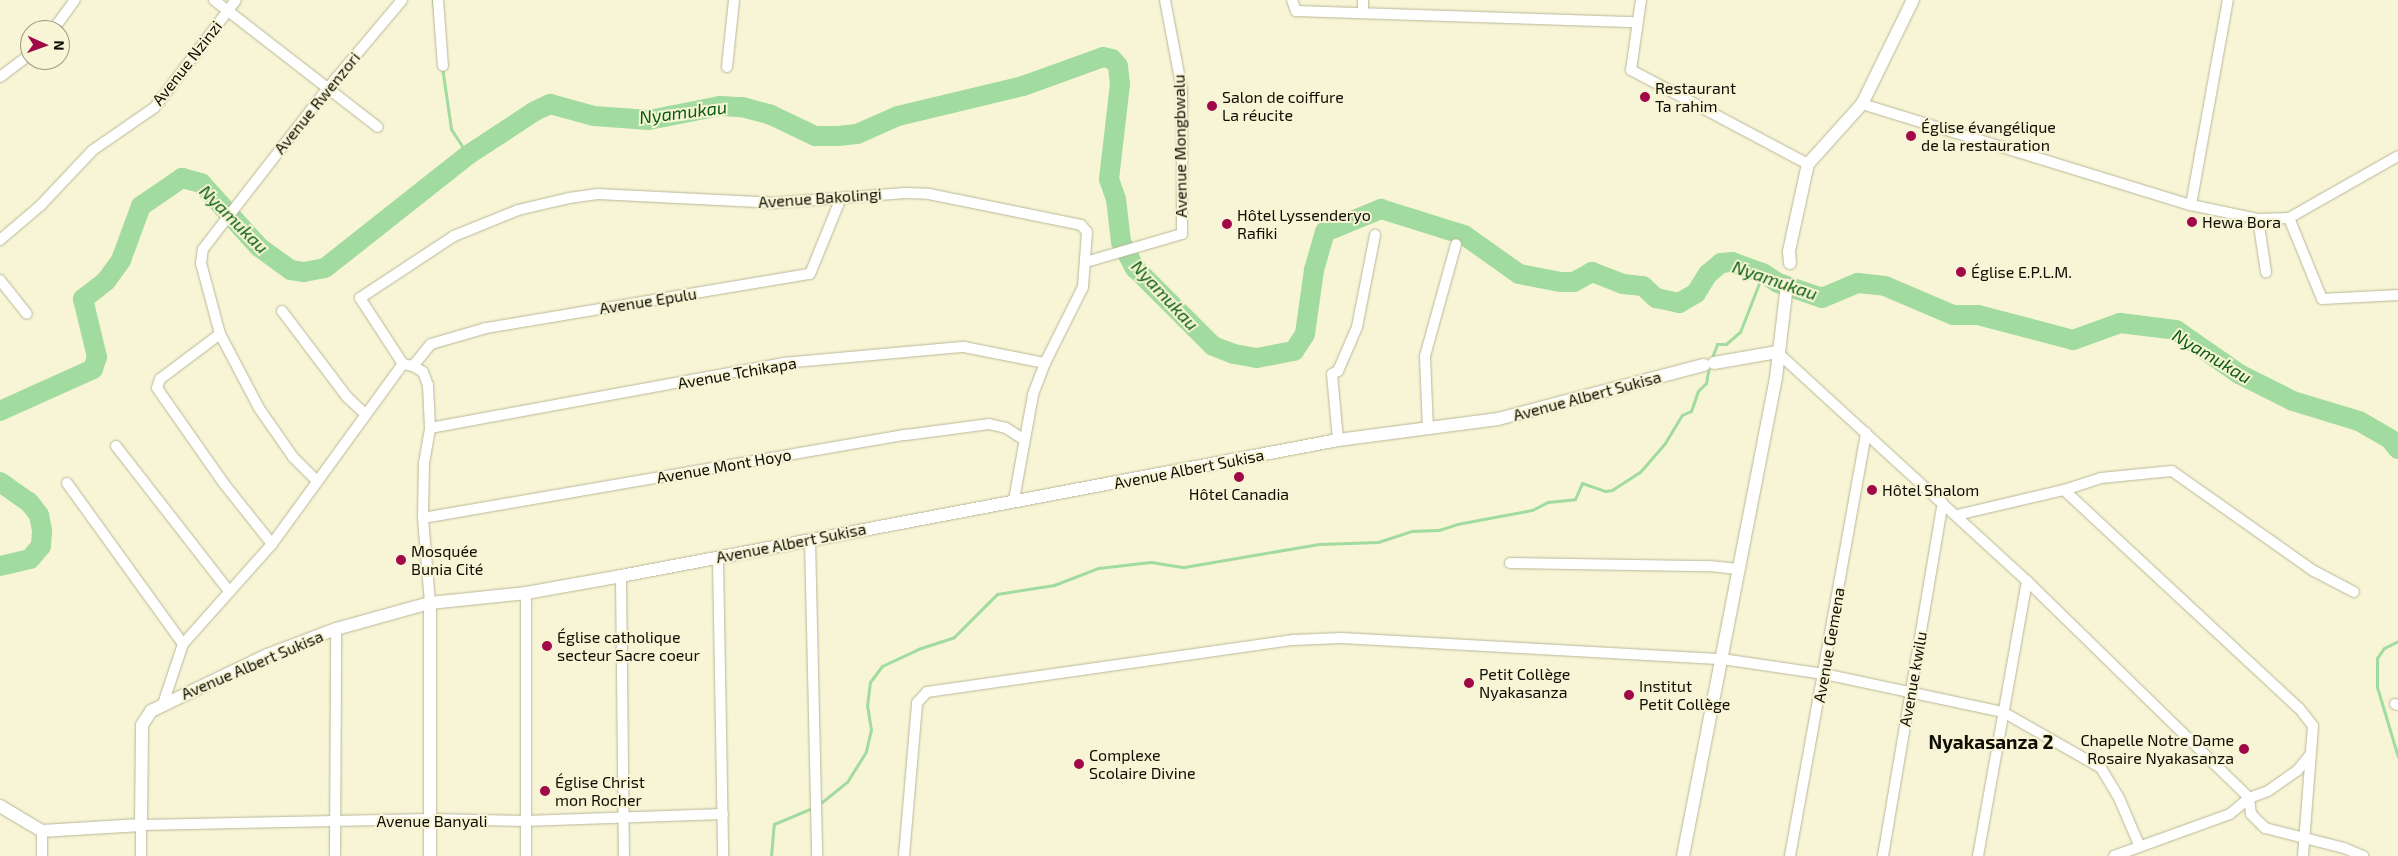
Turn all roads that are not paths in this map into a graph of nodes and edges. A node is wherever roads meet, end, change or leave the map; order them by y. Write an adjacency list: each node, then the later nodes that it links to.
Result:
1 (75, 0): 15 (street)
2 (214, 0): 13 (street)
3 (236, 0): 13 (street, Avenue Nzinzi)
4 (402, 0): 21 (street, Avenue Rwenzori)
5 (438, 0): 18 (street)
6 (734, 0): 19 (street)
7 (1165, 0): 33 (street, Avenue Mongbwalu)
8 (1292, 0): 14 (street)
9 (1363, 0): 14 (street)
10 (1641, 0): 16 (street)
11 (1913, 0): 22 (street)
12 (2228, 0): 27 (street)
13 (228, 11): 21 (street); 31 (street, Avenue Nzinzi)
14 (1363, 13): 16 (street)
15 (60, 20)
16 (1636, 22): 25 (street)
17 (20, 62): 20 (street)
18 (443, 66)
19 (727, 68)
20 (0, 77)
21 (328, 88): 23 (street); 41 (street, Avenue Rwenzori)
22 (1862, 104): 25 (street); 27 (street)
23 (378, 127)
24 (2398, 156): 28 (street)
25 (1808, 164): 34 (street)
26 (841, 198): 33 (street, Avenue Bakolingi); 44 (street, Avenue Epulu); 44 (street, Avenue Bakolingi)
27 (2191, 205): 29 (street)
28 (2289, 218): 29 (street); 38 (street)
29 (2258, 219): 35 (street)
30 (1374, 236): 50 (street)
31 (0, 240)
32 (1456, 244): 47 (street)
33 (1086, 262): 43 (street)
34 (1790, 263)
35 (2266, 272)
36 (0, 280): 40 (street)
37 (1787, 285): 42 (street)
38 (2398, 295)
39 (282, 311): 45 (street)
40 (27, 314)
41 (220, 334): 52 (street, Avenue Rwenzori); 60 (street)
42 (1777, 352): 47 (street, Avenue Albert Sukisa); 48 (street); 63 (street)
43 (1045, 363): 46 (street, Avenue Tchikapa); 49 (street)
44 (408, 365): 45 (street, Avenue Epulu); 46 (street)
45 (364, 413): 52 (street, Avenue Epulu)
46 (430, 428): 58 (street)
47 (1428, 429): 50 (street, Avenue Albert Sukisa)
48 (1866, 433): 56 (street); 73 (street, Avenue Gemena)
49 (1023, 439): 55 (street); 58 (street, Avenue Mont Hoyo)
50 (1338, 440): 55 (street, Avenue Albert Sukisa)
51 (116, 446): 66 (street)
52 (316, 480): 60 (street, Avenue Epulu)
53 (67, 483): 71 (street)
54 (2064, 490): 57 (street); 67 (street); 77 (street)
55 (1014, 500): 59 (street, Avenue Albert Sukisa)
56 (1943, 503): 57 (street); 74 (street, Avenue kwilu)
57 (1957, 515): 65 (street)
58 (423, 518): 69 (street)
59 (810, 540): 61 (street, Avenue Albert Sukisa); 96 (street)
60 (272, 544): 66 (street, Avenue Epulu)
61 (718, 559): 64 (street, Avenue Albert Sukisa); 80 (street)
62 (1510, 563): 63 (street)
63 (1738, 569): 72 (street)
64 (621, 576): 68 (street, Avenue Albert Sukisa); 81 (street)
65 (2027, 581): 76 (street); 78 (street)
66 (229, 591): 71 (street, Avenue Epulu)
67 (2354, 592)
68 (526, 593): 69 (street, Avenue Albert Sukisa); 83 (street)
69 (430, 604): 70 (street, Avenue Albert Sukisa); 82 (street)
70 (336, 629): 75 (street, Avenue Albert Sukisa); 84 (street)
71 (183, 644): 75 (street)
72 (1722, 659): 73 (street); 97 (street); 98 (street)
73 (1824, 674): 74 (street); 99 (street, Avenue Gemena)
74 (1910, 691): 76 (street); 100 (street, Avenue kwilu)
75 (163, 704): 85 (street, Avenue Albert Sukisa)
76 (2003, 712): 88 (street); 101 (street)
77 (2310, 755): 78 (street); 87 (street)
78 (2250, 798): 87 (street); 88 (street)
79 (0, 806): 86 (street)
80 (723, 814): 81 (street, Avenue Banyali); 95 (street)
81 (623, 818): 83 (street, Avenue Banyali); 94 (street)
82 (430, 819): 83 (street, Avenue Banyali); 84 (street, Avenue Banyali); 92 (street)
83 (525, 821): 93 (street)
84 (335, 822): 85 (street, Avenue Banyali); 91 (street)
85 (141, 825): 86 (street); 90 (street)
86 (42, 831): 89 (street)
87 (2303, 838): 103 (street); 104 (street)
88 (2140, 847): 102 (street)
89 (42, 856)
90 (141, 856)
91 (335, 856)
92 (430, 856)
93 (526, 856)
94 (624, 856)
95 (723, 856)
96 (817, 856)
97 (904, 856)
98 (1683, 856)
99 (1790, 856)
100 (1882, 856)
101 (1978, 856)
102 (2114, 856)
103 (2303, 856)
104 (2363, 856)

